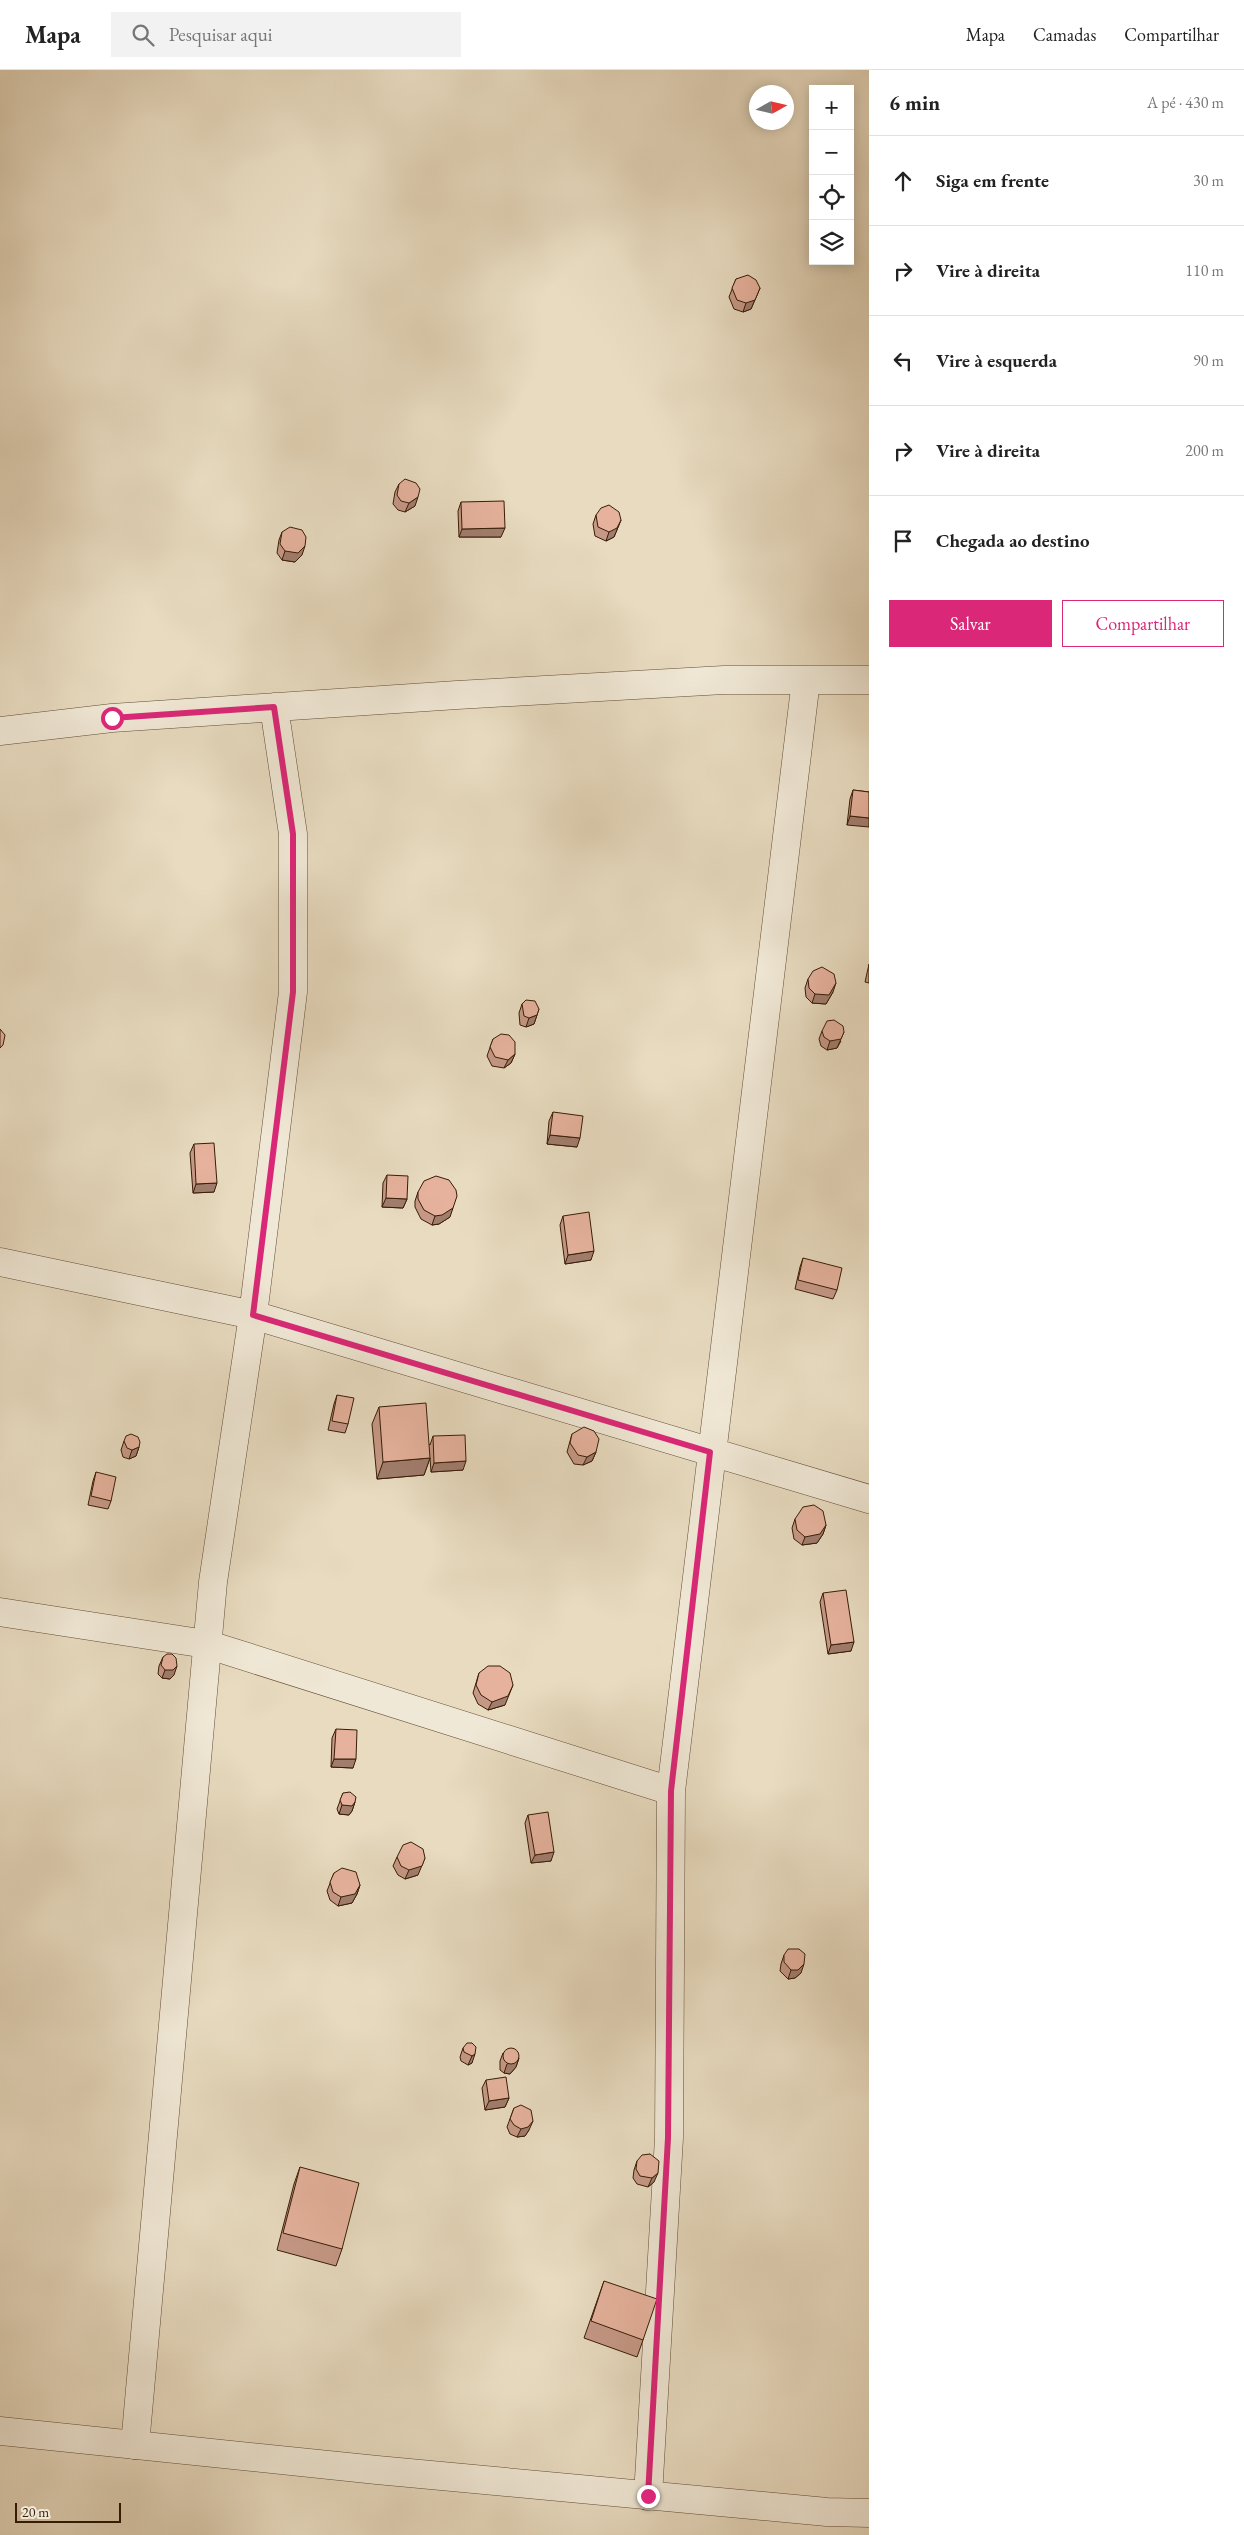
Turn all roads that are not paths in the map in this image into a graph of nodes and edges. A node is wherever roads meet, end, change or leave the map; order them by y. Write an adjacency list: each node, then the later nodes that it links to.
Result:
1 (806, 680): 2 (street); 3 (street); 7 (street)
2 (869, 680)
3 (274, 707): 4 (street); 6 (street)
4 (0, 731)
5 (0, 1262): 6 (street)
6 (253, 1315): 7 (street); 10 (street)
7 (710, 1452): 8 (street); 11 (street)
8 (869, 1499)
9 (0, 1612): 10 (street)
10 (206, 1644): 11 (street); 13 (street)
11 (671, 1791): 14 (street)
12 (0, 2431): 13 (street)
13 (135, 2445): 14 (street)
14 (648, 2496): 15 (street)
15 (869, 2514)

